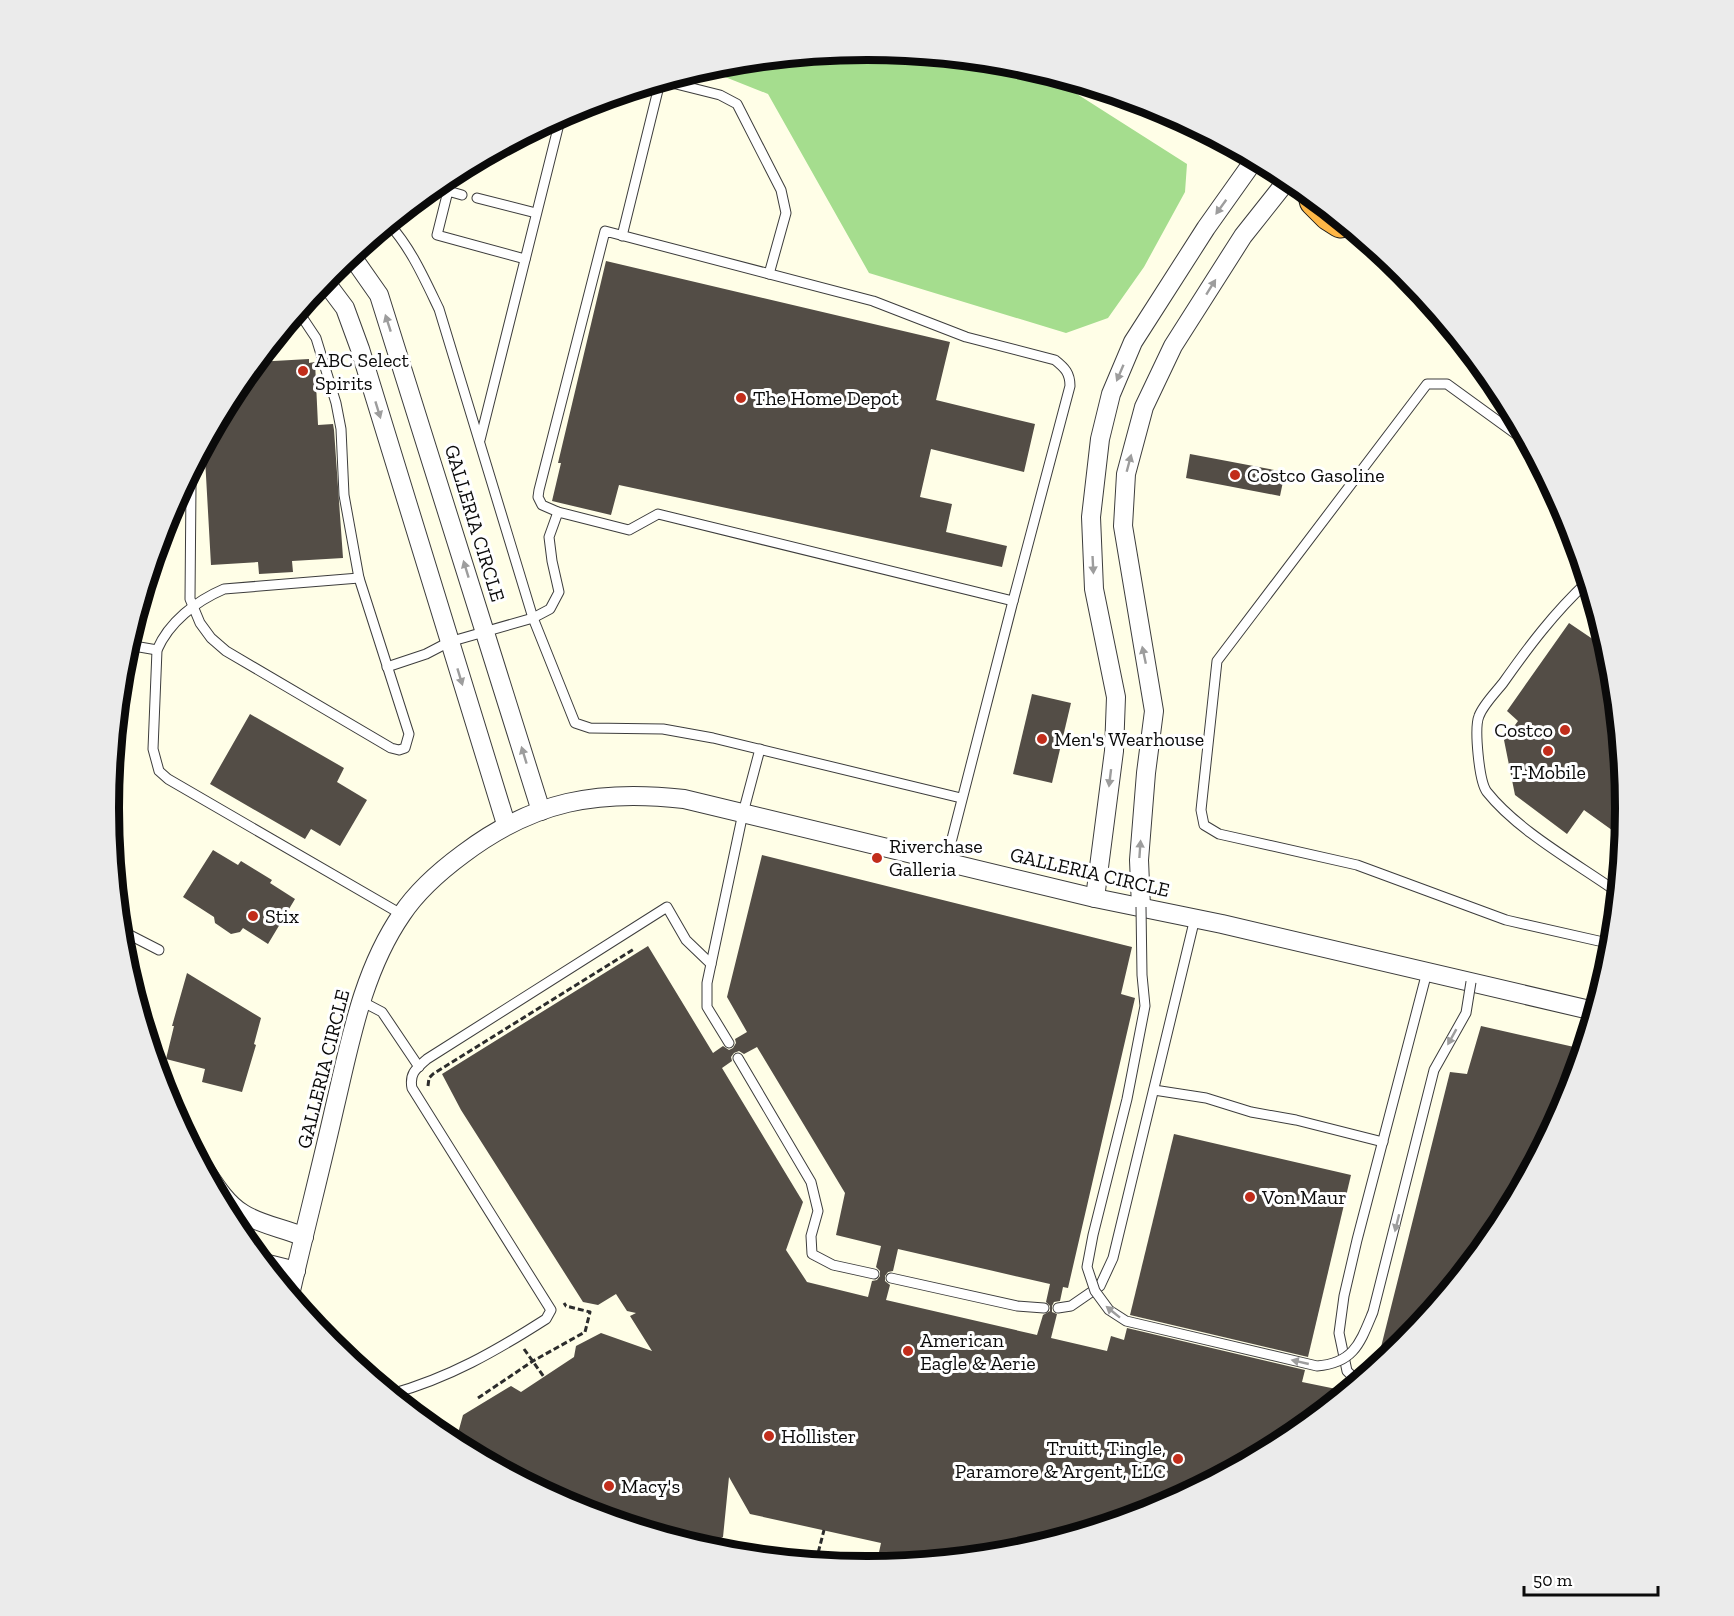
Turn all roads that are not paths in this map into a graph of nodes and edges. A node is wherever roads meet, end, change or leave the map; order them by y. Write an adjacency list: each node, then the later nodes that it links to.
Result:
1 (676, 84): 13 (lane)
2 (660, 89): 10 (lane)
3 (558, 127): 8 (lane)
4 (1250, 166): 37 (street, one-way to 37)
5 (1283, 186): 38 (street, one-way to 5)
6 (462, 195): 11 (lane)
7 (477, 198): 8 (lane)
8 (536, 213): 11 (lane)
9 (394, 230): 17 (lane)
10 (622, 236): 13 (lane); 19 (lane)
11 (525, 259): 17 (lane)
12 (356, 262): 25 (street, GALLERIA CIRCLE, one-way to 12)
13 (769, 274): 22 (lane)
14 (330, 288): 26 (street, one-way to 26)
15 (303, 318): 20 (lane)
16 (1514, 433): 42 (lane)
17 (479, 441): 24 (lane)
18 (191, 488): 23 (lane)
19 (558, 512): 22 (lane); 24 (lane)
20 (359, 578): 23 (lane); 29 (lane)
21 (1581, 588): 36 (lane)
22 (1012, 601): 31 (lane)
23 (192, 607): 28 (lane); 29 (lane)
24 (533, 618): 25 (lane); 30 (lane)
25 (485, 631): 26 (lane); 32 (street, GALLERIA CIRCLE, one-way to 25)
26 (449, 642): 29 (lane); 34 (street, one-way to 34)
27 (137, 646): 28 (lane)
28 (157, 650): 39 (lane)
29 (387, 668)
30 (759, 749): 31 (lane); 33 (lane)
31 (962, 798): 35 (lane)
32 (541, 811): 33 (street, GALLERIA CIRCLE); 34 (street, GALLERIA CIRCLE)
33 (743, 813): 35 (street, GALLERIA CIRCLE); 44 (lane)
34 (506, 824): 39 (street, GALLERIA CIRCLE)
35 (946, 862): 37 (street, GALLERIA CIRCLE)
36 (1611, 888)
37 (1095, 898): 38 (street, GALLERIA CIRCLE)
38 (1141, 907): 40 (street, GALLERIA CIRCLE); 46 (lane, one-way to 38, bridge)
39 (402, 914): 47 (street, GALLERIA CIRCLE)
40 (1195, 918): 45 (street, GALLERIA CIRCLE); 52 (lane)
41 (130, 935): 43 (lane)
42 (1603, 942)
43 (159, 950)
44 (711, 964): 49 (lane); 51 (lane)
45 (1428, 972): 46 (street, GALLERIA CIRCLE); 53 (lane)
46 (1471, 982): 48 (street, GALLERIA CIRCLE)
47 (361, 1001): 51 (lane); 55 (street, GALLERIA CIRCLE)
48 (1588, 1009)
49 (729, 1043)
50 (738, 1058): 58 (lane)
51 (419, 1067): 64 (lane)
52 (1154, 1090): 53 (lane); 62 (lane)
53 (1383, 1142): 63 (lane)
54 (235, 1207): 55 (street)
55 (304, 1237): 57 (street, GALLERIA CIRCLE)
56 (277, 1266): 57 (street)
57 (296, 1271): 60 (street, GALLERIA CIRCLE)
58 (874, 1274)
59 (891, 1278): 61 (lane)
60 (292, 1286)
61 (1044, 1308)
62 (1058, 1308)
63 (1352, 1376)
64 (400, 1391)

